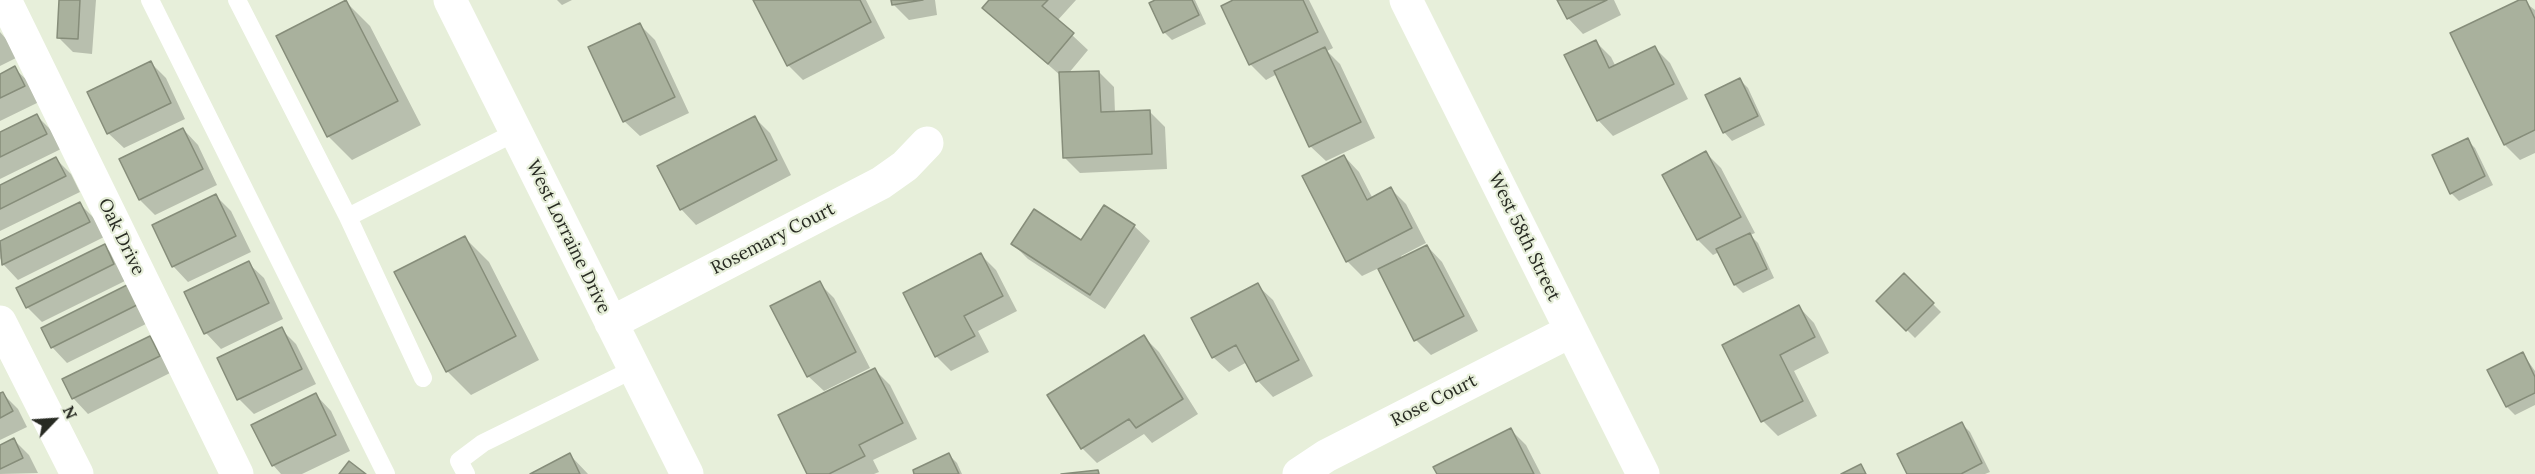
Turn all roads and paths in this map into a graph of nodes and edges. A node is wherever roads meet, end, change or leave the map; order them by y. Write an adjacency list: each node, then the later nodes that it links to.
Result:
1 (5, 0): 15 (street, Oak Drive)
2 (150, 0): 16 (lane)
3 (237, 0): 8 (lane)
4 (450, 0): 6 (street, West Lorraine Drive)
5 (1406, 0): 11 (street, West 58th Street)
6 (516, 132): 8 (lane); 10 (street, West Lorraine Drive)
7 (927, 143): 10 (street, Rosemary Court)
8 (348, 217): 13 (lane)
9 (0, 322): 14 (street)
10 (611, 323): 12 (street, West Lorraine Drive)
11 (1571, 331): 19 (street, Rose Court); 20 (street, West 58th Street)
12 (634, 369): 17 (lane); 18 (street, West Lorraine Drive)
13 (423, 378)
14 (77, 474)
15 (237, 474)
16 (386, 474)
17 (466, 474)
18 (687, 474)
19 (1299, 474)
20 (1642, 474)

